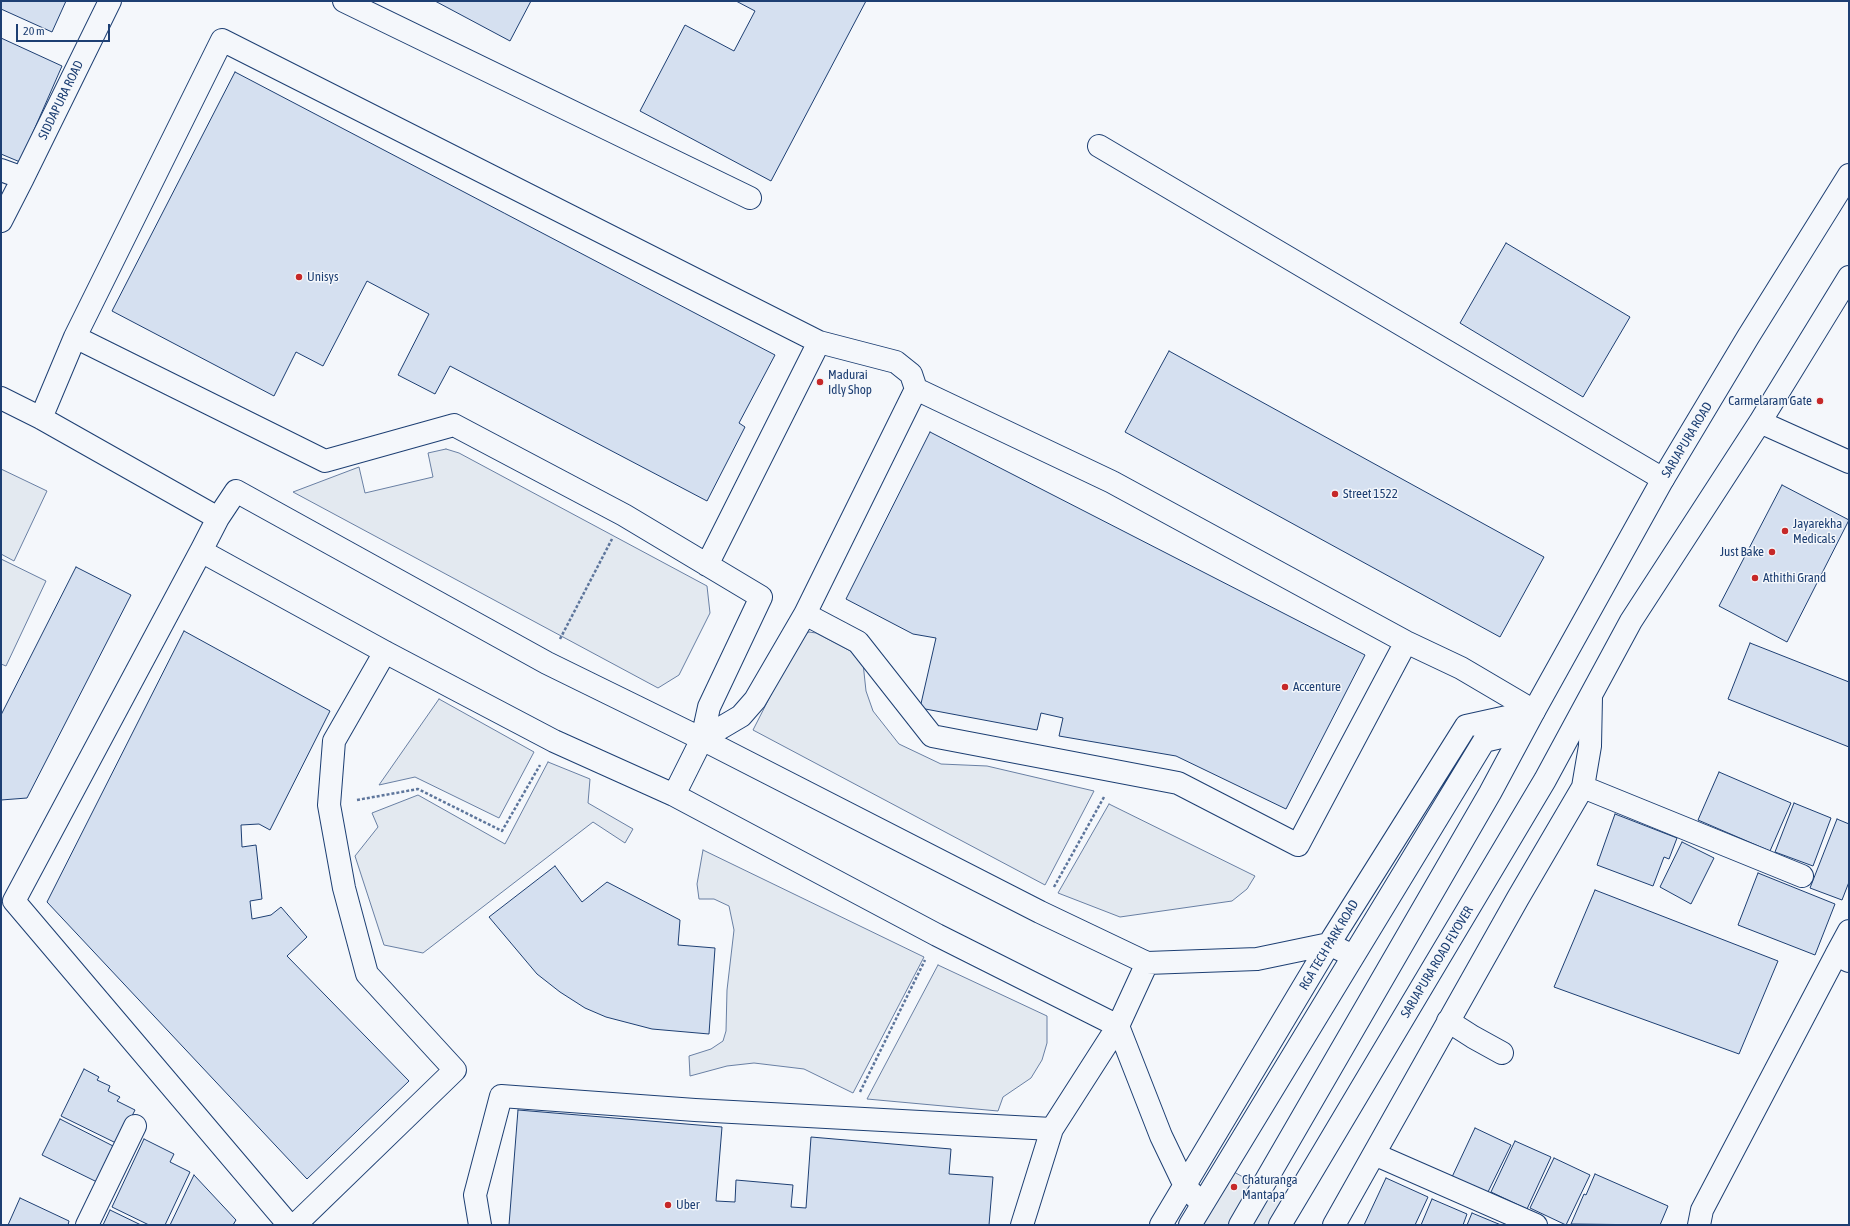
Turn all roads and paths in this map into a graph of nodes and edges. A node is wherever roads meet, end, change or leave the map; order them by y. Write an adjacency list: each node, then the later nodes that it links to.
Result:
1 (110, 1): 6 (street, SIDDAPURA ROAD)
2 (344, 1): 7 (street)
3 (1099, 146): 17 (street)
4 (1, 170): 6 (street)
5 (1849, 175): 17 (street, SARJAPURA ROAD)
6 (23, 178): 8 (street, SIDDAPURA ROAD)
7 (750, 198)
8 (1, 222)
9 (1849, 277): 15 (street)
10 (75, 337): 11 (street); 14 (street); 18 (street)
11 (819, 342): 12 (street); 21 (street)
12 (916, 389): 22 (street); 23 (street)
13 (1, 398): 14 (street)
14 (41, 418): 19 (street)
15 (1760, 422): 16 (street); 26 (street)
16 (1849, 462)
17 (1663, 480): 27 (street, SARJAPURA ROAD)
18 (624, 515): 21 (street); 25 (path)
19 (218, 518): 20 (street); 25 (street)
20 (202, 551): 24 (street); 53 (street)
21 (707, 565): 29 (street)
22 (805, 614): 29 (street); 31 (street)
23 (1406, 642): 27 (street); 31 (street)
24 (385, 652): 30 (street); 34 (street)
25 (548, 663): 29 (street)
26 (1591, 697): 32 (street); 60 (street, SARJAPURA ROAD FLYOVER)
27 (1534, 711): 28 (street); 39 (street, RGA TECH PARK ROAD)
28 (1522, 732): 40 (street); 59 (street)
29 (702, 739): 33 (street); 36 (street)
30 (554, 741): 33 (street); 34 (path)
31 (1118, 773): 36 (path)
32 (1583, 787): 35 (street); 43 (street)
33 (674, 795): 38 (street)
34 (329, 805): 54 (street)
35 (1802, 876)
36 (1040, 912): 42 (street)
37 (1849, 931): 41 (street)
38 (937, 935): 44 (street); 46 (path)
39 (1329, 944): 40 (street); 42 (street); 50 (street, RGA TECH PARK ROAD)
40 (1354, 956): 51 (street)
41 (1843, 958): 63 (street)
42 (1147, 963): 44 (street)
43 (1448, 1021): 45 (street); 49 (street)
44 (1118, 1026): 48 (street); 50 (street)
45 (1502, 1053)
46 (847, 1119): 48 (street); 55 (street)
47 (135, 1126): 52 (street)
48 (1052, 1129): 56 (street)
49 (1374, 1154): 61 (street); 62 (street)
50 (1185, 1186): 51 (street); 57 (street, RGA TECH PARK ROAD)
51 (1202, 1204): 58 (street)
52 (88, 1225)
53 (289, 1225)
54 (295, 1225)
55 (480, 1225)
56 (1022, 1225)
57 (1161, 1225)
58 (1190, 1225)
59 (1240, 1225)
60 (1280, 1225)
61 (1334, 1225)
62 (1536, 1225)
63 (1699, 1225)

